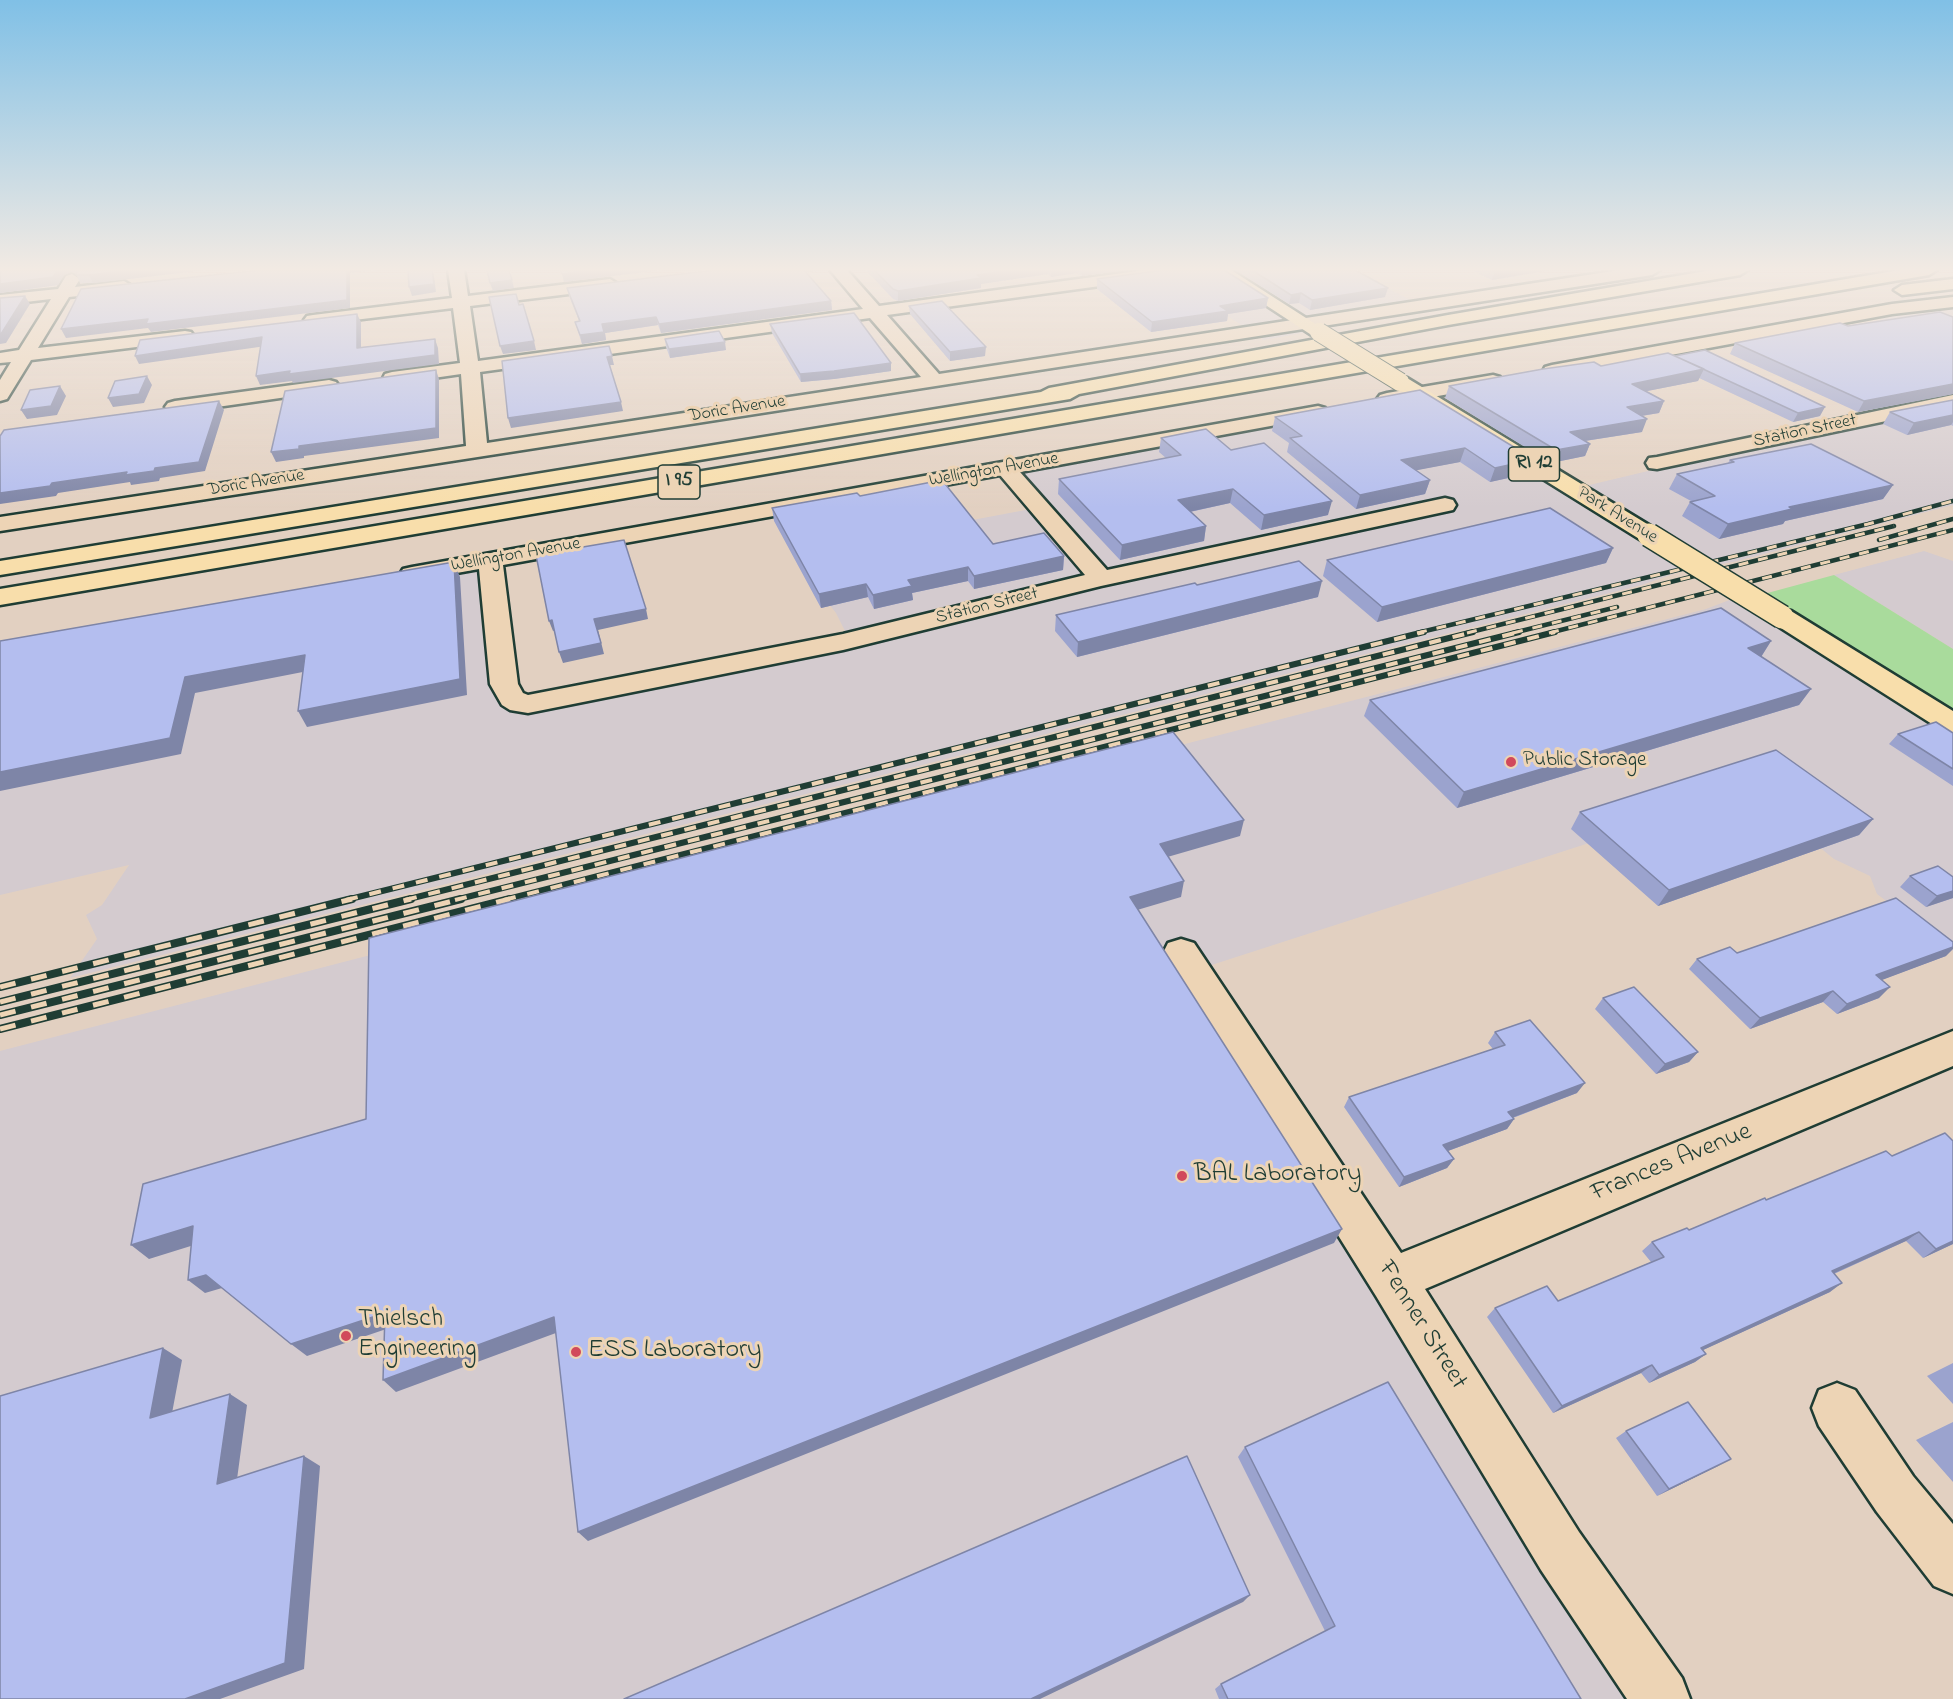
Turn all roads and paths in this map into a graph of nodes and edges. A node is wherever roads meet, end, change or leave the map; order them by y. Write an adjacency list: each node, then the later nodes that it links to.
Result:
1 (29, 349): 13 (street)
2 (73, 349): 13 (street)
3 (468, 349): 16 (street)
4 (597, 349): 16 (street)
5 (907, 349): 20 (street)
6 (1153, 349): 20 (street, Doric Avenue)
7 (1296, 349): 27 (main road)
8 (1319, 349): 27 (main road, I 95)
9 (1347, 349): 22 (main road, Park Avenue / RI 12, bridge)
10 (1462, 349): 40 (main road, I 95)
11 (1668, 349): 17 (street)
12 (1700, 349): 15 (street)
13 (25, 355): 14 (street); 23 (street)
14 (0, 358)
15 (1724, 361)
16 (470, 367): 19 (street); 31 (street)
17 (1533, 374)
18 (1510, 378): 22 (street, Wellington Avenue)
19 (376, 380)
20 (934, 380): 31 (street, Doric Avenue)
21 (341, 385): 26 (street)
22 (1409, 388): 29 (street, Wellington Avenue); 41 (main road, Park Avenue / RI 12, bridge)
23 (0, 395)
24 (1953, 401): 28 (street, Station Street)
25 (1820, 407): 28 (street)
26 (153, 410)
27 (953, 412): 37 (main road, I 95)
28 (1853, 422): 32 (street, Station Street)
29 (1242, 427): 30 (street); 33 (street, Wellington Avenue)
30 (1260, 442)
31 (477, 451): 35 (street, Doric Avenue)
32 (1657, 464)
33 (1006, 469): 36 (street, Wellington Avenue); 39 (street)
34 (1444, 505): 39 (street, Station Street)
35 (0, 524)
36 (490, 561): 38 (street, Wellington Avenue); 39 (street, Station Street)
37 (0, 568)
38 (385, 579)
39 (1101, 579)
40 (0, 597)
41 (1953, 724)
42 (1181, 953): 44 (street, Fenner Street)
43 (1953, 1048): 44 (street, Frances Avenue)
44 (1392, 1280): 47 (street, Fenner Street)
45 (1838, 1408): 46 (street)
46 (1953, 1567)
47 (1661, 1699)

